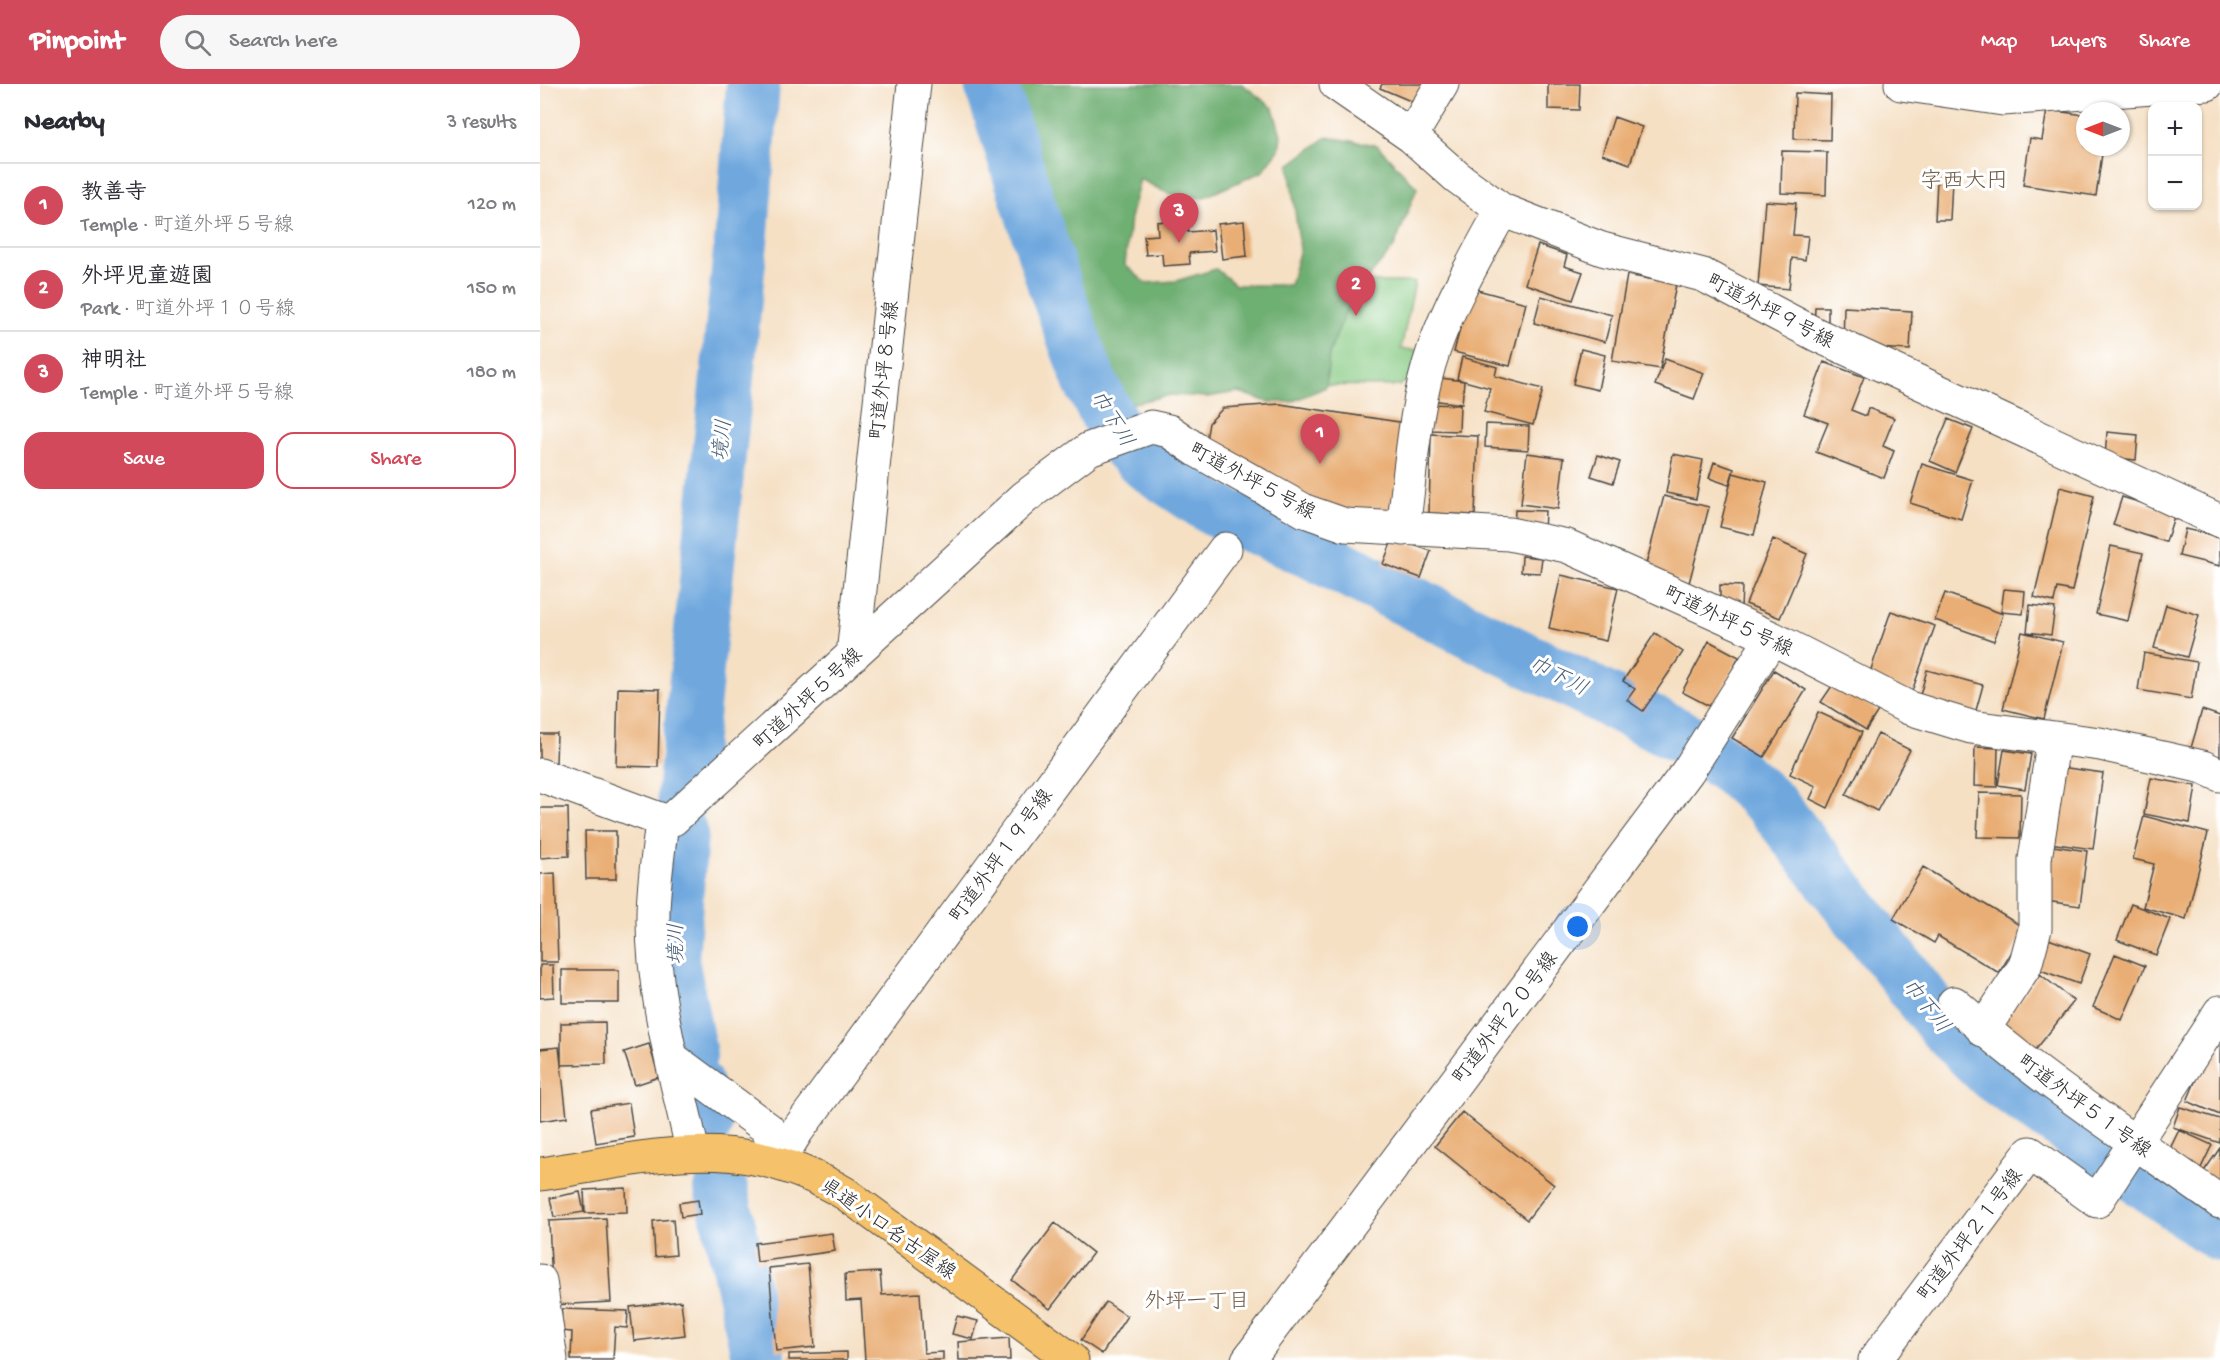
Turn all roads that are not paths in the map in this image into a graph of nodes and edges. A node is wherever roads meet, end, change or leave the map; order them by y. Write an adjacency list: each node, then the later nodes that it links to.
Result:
1 (914, 84): 12 (street, 町道外坪８号線)
2 (1336, 84): 6 (street, 町道外坪９号線)
3 (1442, 84): 6 (street)
4 (1901, 84): 5 (street)
5 (2207, 84)
6 (1411, 136): 7 (street, 町道外坪９号線)
7 (1502, 210): 8 (street, 町道外坪９号線); 9 (street)
8 (2220, 521)
9 (1403, 529): 11 (street, 町道外坪５号線); 12 (street, 町道外坪５号線)
10 (1225, 549): 23 (street, 町道外坪１９号線)
11 (1772, 638): 13 (street, 町道外坪５号線); 29 (street, 町道外坪２０号線)
12 (853, 655): 16 (street, 町道外坪５号線)
13 (2054, 738): 15 (street, 町道外坪５号線); 19 (street)
14 (540, 775): 16 (street)
15 (2220, 775)
16 (676, 814): 20 (street)
17 (1953, 1003): 19 (street, 町道外坪５１号線)
18 (2220, 1012): 21 (street, 町道外坪２１号線)
19 (1983, 1030): 21 (street, 町道外坪５１号線)
20 (686, 1068): 22 (street); 23 (street)
21 (2135, 1146): 25 (street, 町道外坪５１号線); 30 (street, 町道外坪２１号線)
22 (706, 1152): 23 (main road, 県道小口名古屋線); 24 (main road, 県道小口名古屋線)
23 (778, 1162): 28 (main road, 県道小口名古屋線)
24 (540, 1174)
25 (2220, 1202)
26 (540, 1281): 27 (street)
27 (551, 1360)
28 (1072, 1360)
29 (1248, 1360)
30 (1875, 1360)

